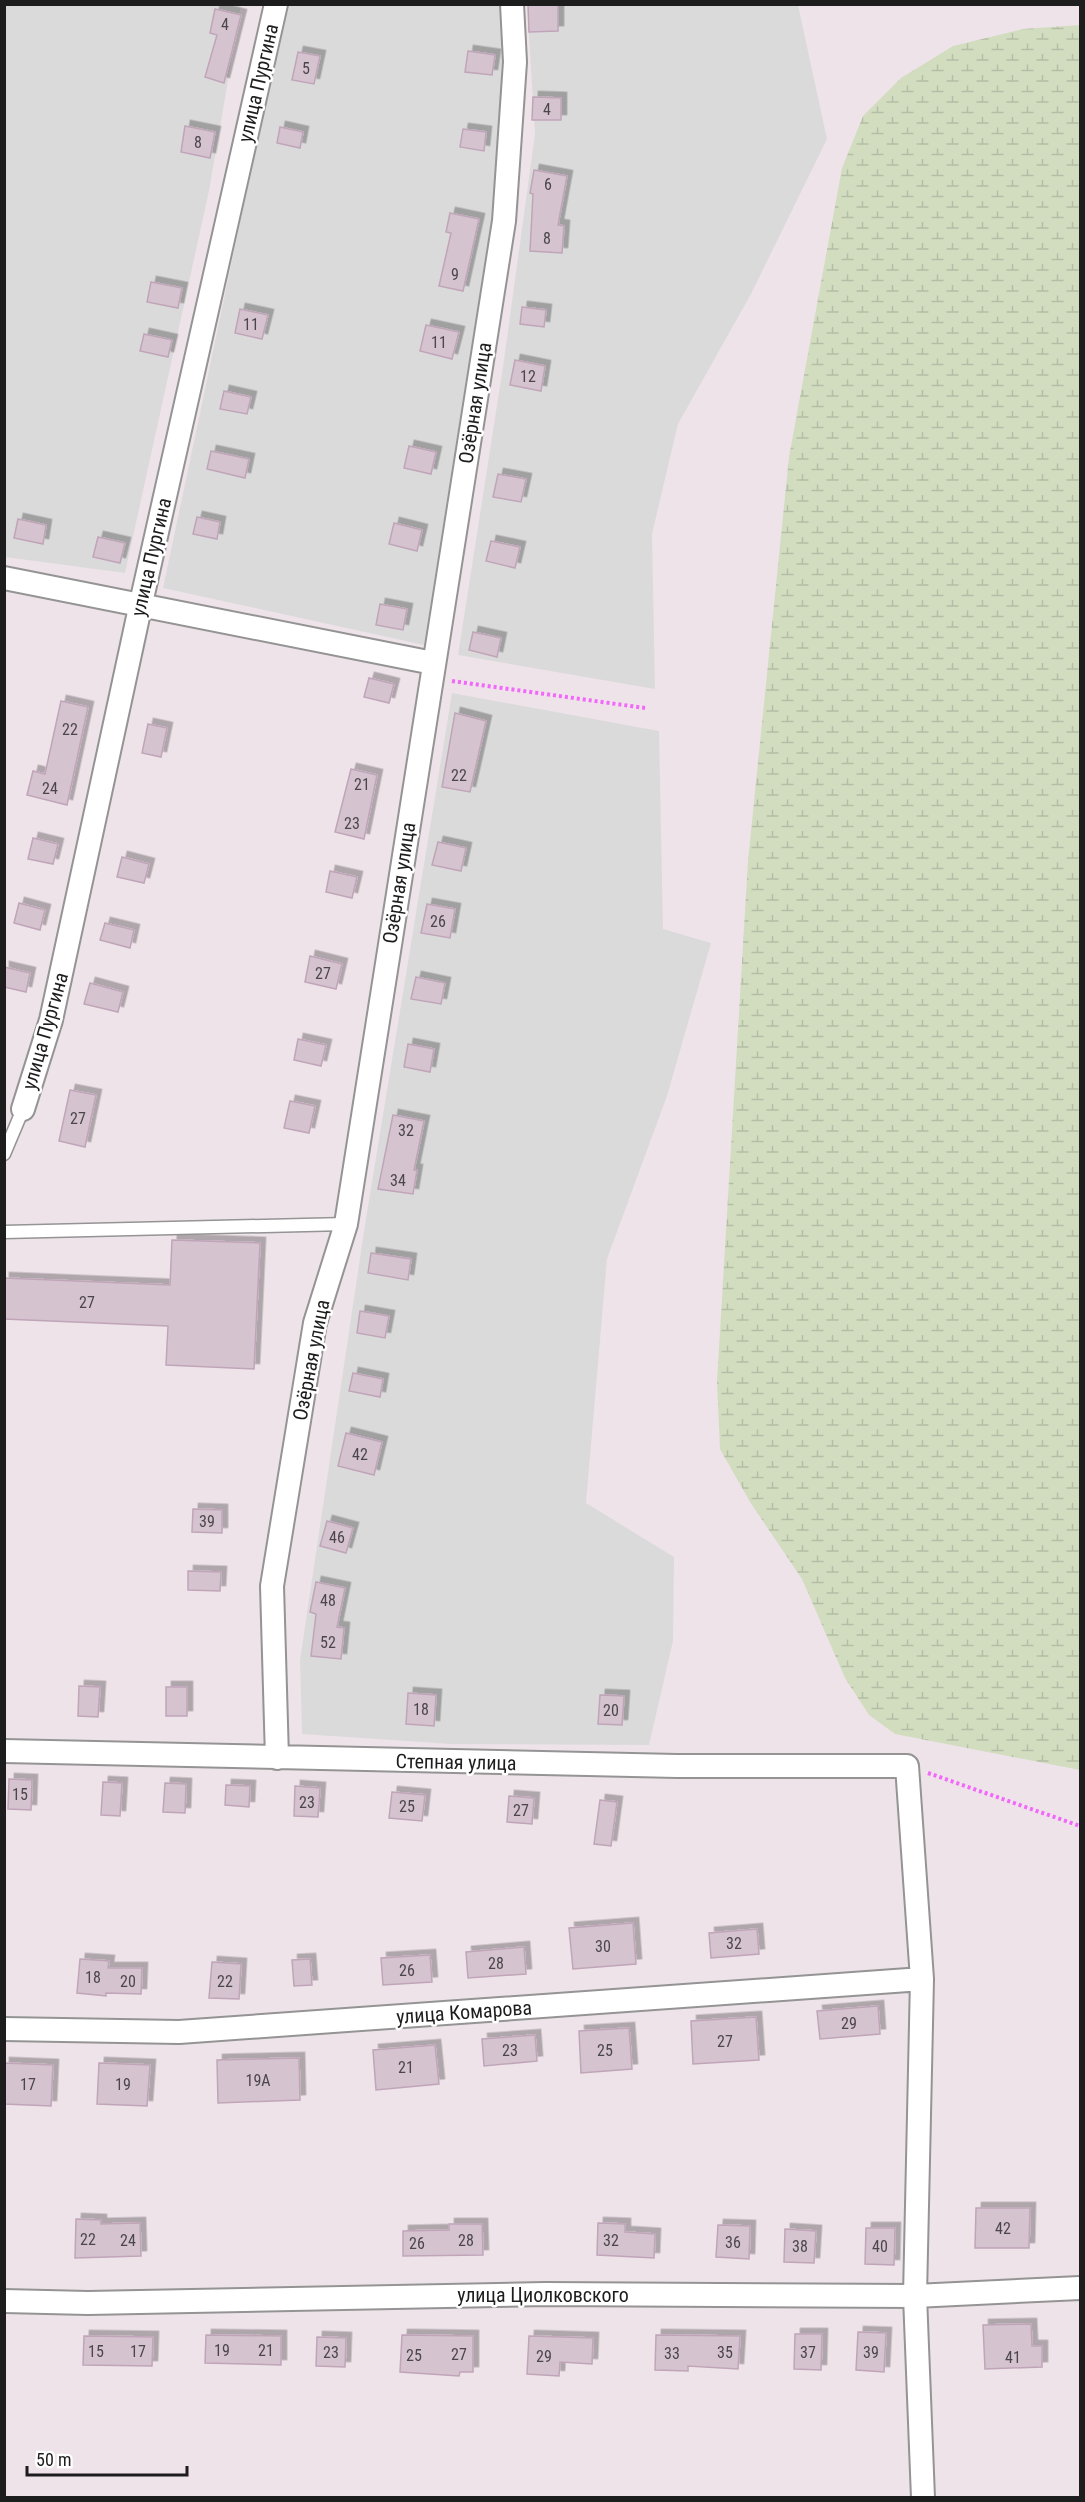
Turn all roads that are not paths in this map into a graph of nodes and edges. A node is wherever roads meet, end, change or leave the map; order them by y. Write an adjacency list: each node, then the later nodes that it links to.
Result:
1 (276, 4): 4 (street, улица Пургина)
2 (512, 4): 5 (street, Озёрная улица)
3 (4, 578): 4 (street)
4 (141, 603): 5 (street); 6 (street, улица Пургина)
5 (432, 670): 8 (street, Озёрная улица)
6 (23, 1109): 7 (lane)
7 (4, 1154)
8 (346, 1224): 9 (lane); 11 (street, Озёрная улица)
9 (4, 1232)
10 (4, 1751): 11 (street, Степная улица)
11 (277, 1758): 12 (street, Степная улица)
12 (922, 1979): 13 (street, улица Комарова); 15 (street)
13 (4, 2029)
14 (1080, 2288): 15 (street, улица Циолковского)
15 (915, 2296): 16 (street, улица Циолковского); 17 (street)
16 (4, 2301)
17 (923, 2498)

